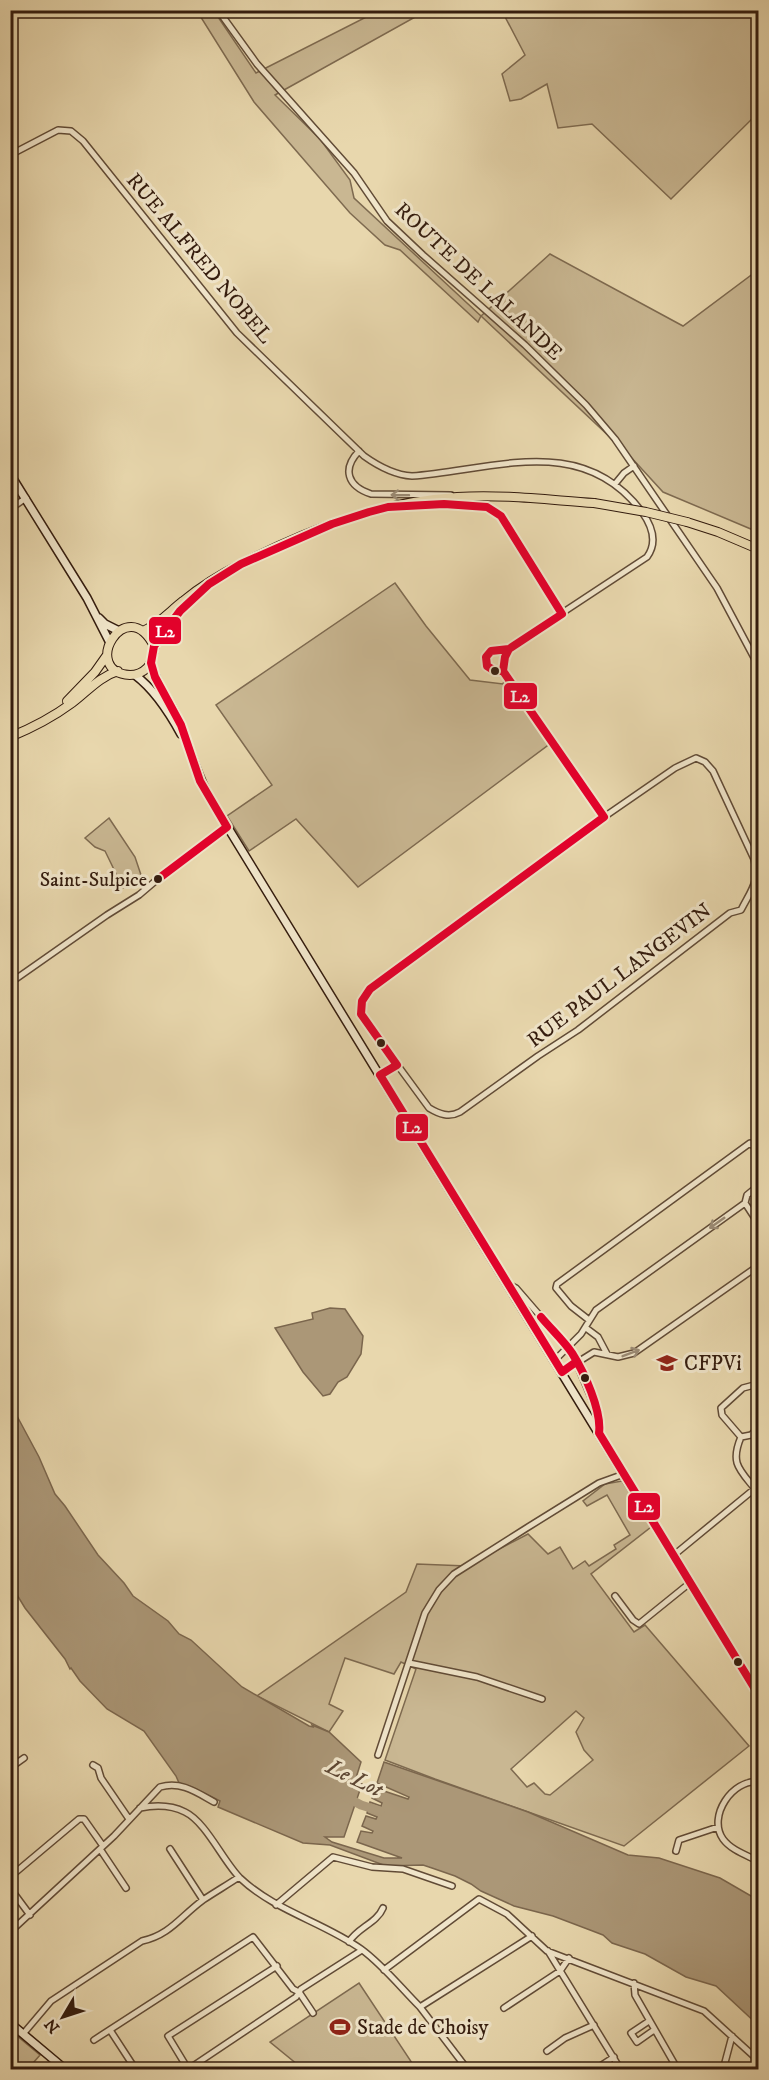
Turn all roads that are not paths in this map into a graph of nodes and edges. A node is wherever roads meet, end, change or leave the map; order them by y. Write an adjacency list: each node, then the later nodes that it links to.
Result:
1 (218, 10): 4 (street, ROUTE DE LALANDE)
2 (10, 155): 3 (street, RUE ALFRED NOBEL)
3 (359, 451): 6 (street, RUE ALFRED NOBEL); 7 (street, one-way to 3)
4 (634, 466): 6 (street); 21 (street, ROUTE DE LALANDE)
5 (10, 474): 8 (main road)
6 (615, 484): 14 (street)
7 (458, 497): 9 (main road); 11 (main road, bridge)
8 (26, 498): 10 (street); 13 (main road)
9 (388, 507): 12 (main road); 14 (street)
10 (10, 509)
11 (759, 549)
12 (208, 584): 16 (main road); 18 (main road)
13 (93, 611): 15 (main road); 17 (main road)
14 (562, 614): 27 (street)
15 (119, 631): 16 (main road); 17 (main road)
16 (143, 631): 18 (main road)
17 (109, 642): 19 (main road)
18 (154, 646): 20 (main road)
19 (107, 655): 22 (main road); 24 (main road)
20 (151, 663): 23 (main road); 26 (main road)
21 (759, 665)
22 (118, 671): 23 (main road); 24 (main road)
23 (135, 675): 26 (main road)
24 (53, 715): 25 (main road)
25 (10, 737)
26 (189, 750): 28 (main road)
27 (604, 817): 30 (street, RUE PAUL LANGEVIN); 30 (street, RUE PAUL LANGEVIN)
28 (227, 827): 29 (street); 31 (main road)
29 (10, 983)
30 (397, 1065): 31 (street)
31 (380, 1075): 37 (main road)
32 (759, 1150): 38 (street)
33 (759, 1186): 34 (street)
34 (745, 1203): 35 (street); 38 (street, one-way to 38)
35 (759, 1223)
36 (759, 1266): 41 (street, one-way to 36)
37 (508, 1284): 40 (street); 42 (main road)
38 (589, 1320): 39 (street)
39 (586, 1328): 40 (street); 41 (street)
40 (568, 1348): 42 (street); 43 (street)
41 (607, 1354): 43 (street)
42 (555, 1360): 44 (main road)
43 (576, 1362): 44 (street); 47 (street)
44 (562, 1371): 47 (main road)
45 (759, 1384): 48 (street)
46 (759, 1428): 48 (street)
47 (599, 1433): 49 (main road)
48 (741, 1437): 50 (street)
49 (624, 1474): 51 (main road); 54 (street)
50 (757, 1487): 51 (street)
51 (674, 1555): 52 (main road)
52 (691, 1582): 53 (street); 55 (main road)
53 (615, 1596)
54 (409, 1663): 56 (street); 57 (street)
55 (759, 1694)
56 (542, 1699)
57 (378, 1755)
58 (24, 1758): 60 (street)
59 (93, 1765): 64 (street)
60 (10, 1767)
61 (759, 1782): 65 (street)
62 (214, 1802): 63 (street)
63 (140, 1808): 64 (street); 71 (street)
64 (129, 1820): 66 (street)
65 (718, 1827): 68 (street); 69 (street)
66 (102, 1847): 70 (street); 74 (street); 78 (street)
67 (170, 1849): 75 (street)
68 (676, 1851)
69 (759, 1861)
70 (10, 1877)
71 (239, 1878): 75 (street); 76 (street)
72 (452, 1886): 76 (street)
73 (10, 1888): 78 (street)
74 (126, 1888)
75 (203, 1900): 98 (street)
76 (276, 1905): 81 (street)
77 (383, 1908): 81 (street)
78 (30, 1915): 79 (street)
79 (10, 1932)
80 (532, 1936): 83 (street); 86 (street); 90 (street)
81 (349, 1942): 82 (street)
82 (362, 1950): 86 (street); 89 (street)
83 (547, 1950): 84 (street); 87 (street)
84 (569, 1958): 87 (street); 88 (street)
85 (277, 1966): 89 (street); 96 (street); 104 (street)
86 (384, 1970): 90 (street)
87 (560, 1971): 91 (street); 95 (street)
88 (634, 1983): 93 (street); 99 (street)
89 (299, 1992): 92 (street); 104 (street)
90 (420, 2007): 107 (street)
91 (504, 2008)
92 (313, 2013)
93 (649, 2021): 97 (street); 97 (street)
94 (10, 2023): 98 (main road)
95 (594, 2025): 101 (street); 102 (street)
96 (110, 2030): 100 (street); 106 (street)
97 (654, 2030): 110 (street)
98 (23, 2034): 105 (main road)
99 (732, 2036): 103 (street); 111 (street)
100 (94, 2040)
101 (548, 2052)
102 (614, 2057): 108 (street); 109 (street)
103 (759, 2060)
104 (188, 2069)
105 (66, 2070)
106 (136, 2070)
107 (468, 2070)
108 (594, 2070)
109 (621, 2070)
110 (678, 2070)
111 (723, 2070)

